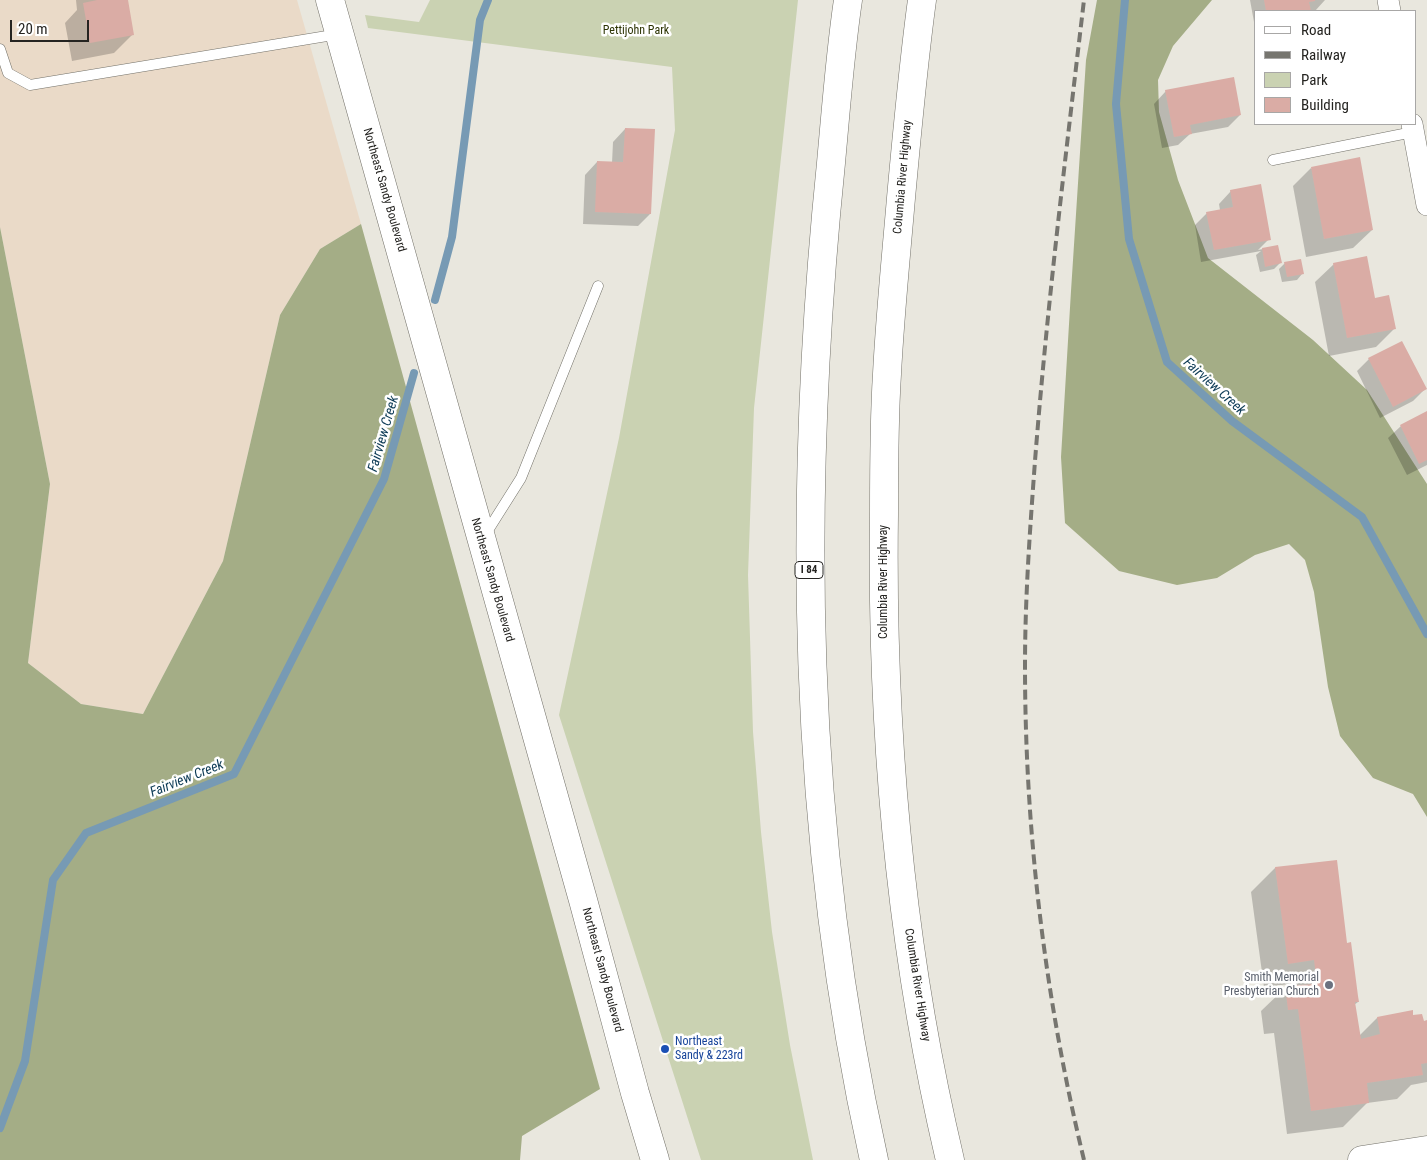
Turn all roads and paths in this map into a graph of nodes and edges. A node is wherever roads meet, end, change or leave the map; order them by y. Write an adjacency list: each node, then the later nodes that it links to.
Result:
1 (330, 0): 4 (main road, Northeast Sandy Boulevard)
2 (848, 0): 11 (main road, I 84)
3 (922, 0): 14 (main road, Columbia River Highway)
4 (340, 34): 5 (lane); 10 (main road, Northeast Sandy Boulevard)
5 (0, 49)
6 (1412, 128): 7 (lane); 8 (street)
7 (1273, 160)
8 (1427, 205)
9 (598, 286): 10 (lane)
10 (481, 540): 13 (main road, Northeast Sandy Boulevard)
11 (872, 1149)
12 (1427, 1150): 15 (main road)
13 (655, 1160)
14 (950, 1160)
15 (1362, 1160)

